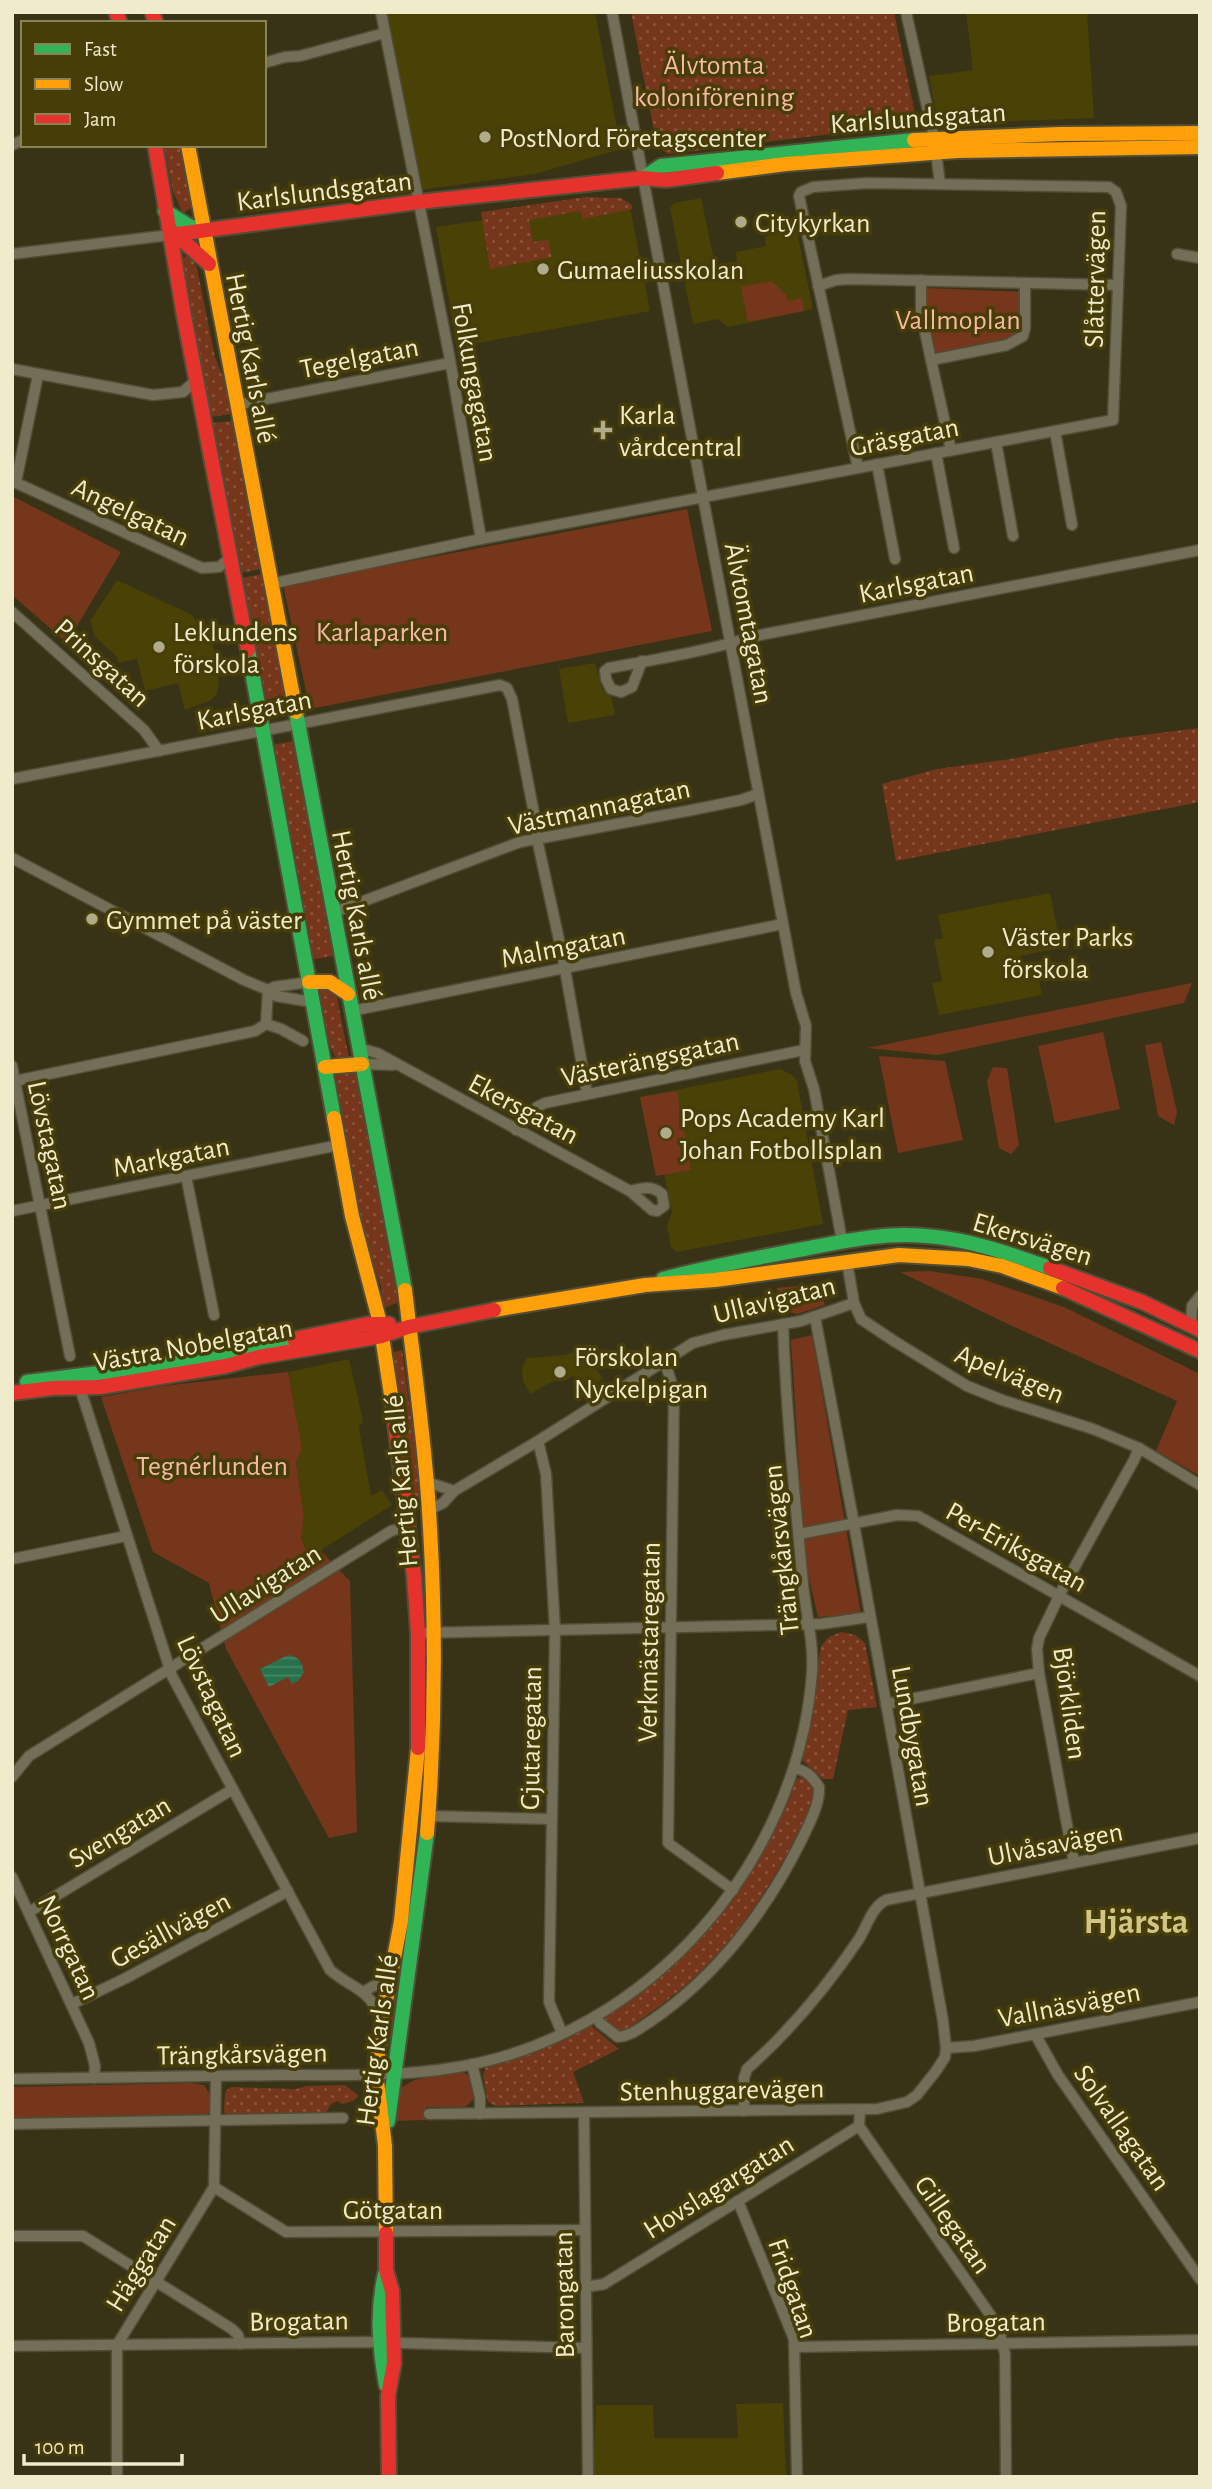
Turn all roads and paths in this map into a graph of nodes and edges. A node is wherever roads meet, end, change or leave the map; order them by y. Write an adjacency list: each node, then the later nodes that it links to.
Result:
1 (381, 12): 4 (street, Folkungagatan)
2 (612, 12): 11 (street, Älvtomtagatan)
3 (906, 12): 7 (street)
4 (385, 33): 5 (street); 13 (street, Folkungagatan)
5 (266, 62)
6 (1200, 132): 7 (main road, Karlslundsgatan)
7 (935, 145): 8 (main road, Karlslundsgatan); 11 (main road, Karlslundsgatan); 12 (street)
8 (1200, 146)
9 (155, 147): 14 (main road, Hertig Karls allé)
10 (188, 147): 15 (main road, Hertig Karls allé)
11 (643, 178): 13 (main road, Karlslundsgatan); 39 (street, Älvtomtagatan)
12 (940, 184): 23 (street, Slåttervägen); 24 (street, Slåttervägen)
13 (418, 202): 15 (main road, Karlslundsgatan); 26 (street, Folkungagatan)
14 (165, 211): 15 (main road); 16 (main road, Hertig Karls allé)
15 (203, 230): 16 (main road, Karlslundsgatan); 20 (main road, Hertig Karls allé)
16 (170, 235): 17 (street, Karlslundsgatan); 20 (main road); 29 (main road, Hertig Karls allé)
17 (12, 254)
18 (1177, 254): 19 (street)
19 (1200, 258)
20 (209, 264): 30 (main road, Hertig Karls allé)
21 (921, 280): 22 (street); 24 (street); 25 (street)
22 (1025, 283): 23 (street); 25 (street)
23 (1118, 285): 31 (street, Slåttervägen)
24 (818, 286): 37 (street)
25 (931, 359): 34 (street)
26 (450, 363): 30 (street, Tegelgatan); 42 (street, Folkungagatan)
27 (12, 369): 28 (street)
28 (38, 375): 29 (street); 38 (street)
29 (197, 378): 45 (main road, Hertig Karls allé)
30 (236, 405): 47 (main road, Hertig Karls allé)
31 (1113, 420): 32 (street, Gräsgatan)
32 (1055, 431): 33 (street, Gräsgatan); 40 (street)
33 (996, 442): 34 (street, Gräsgatan); 41 (street)
34 (951, 450): 35 (street, Gräsgatan)
35 (936, 453): 36 (street, Gräsgatan); 43 (street)
36 (877, 464): 37 (street, Gräsgatan); 46 (street)
37 (858, 468): 39 (street, Gräsgatan)
38 (13, 482): 45 (street, Angelgatan)
39 (703, 497): 42 (street); 49 (street, Älvtomtagatan)
40 (1073, 525)
41 (1013, 536)
42 (481, 539): 47 (street)
43 (954, 548)
44 (1200, 550): 49 (street, Karlsgatan)
45 (230, 558): 52 (main road, Hertig Karls allé)
46 (895, 559)
47 (270, 584): 51 (main road, Hertig Karls allé)
48 (12, 612): 53 (street, Prinsgatan)
49 (730, 644): 50 (street, Karlsgatan); 55 (street, Älvtomtagatan)
50 (642, 662)
51 (297, 724): 52 (street, Karlsgatan); 56 (street, Karlsgatan); 58 (main road, Hertig Karls allé)
52 (263, 731): 53 (street, Karlsgatan); 61 (main road, Hertig Karls allé)
53 (159, 751): 54 (street, Karlsgatan)
54 (12, 779)
55 (758, 794): 56 (street, Västmannagatan); 59 (street, Älvtomtagatan)
56 (537, 839): 58 (street, Västmannagatan); 60 (street)
57 (12, 858): 62 (street)
58 (332, 913): 63 (main road, Hertig Karls allé)
59 (783, 924): 60 (street, Malmgatan); 69 (street, Älvtomtagatan)
60 (565, 969): 65 (street, Malmgatan); 75 (street)
61 (309, 982): 62 (street); 63 (main road); 64 (main road, Hertig Karls allé)
62 (268, 990): 64 (street); 66 (street)
63 (348, 993): 65 (main road, Hertig Karls allé)
64 (312, 1002): 73 (main road, Hertig Karls allé)
65 (351, 1011): 68 (main road, Hertig Karls allé)
66 (265, 1024): 67 (street); 74 (street)
67 (303, 1041)
68 (359, 1048): 70 (main road, Hertig Karls allé); 71 (street, Ekersgatan)
69 (804, 1050): 75 (street, Västerängsgatan); 82 (street, Älvtomtagatan)
70 (362, 1064): 71 (street, Ekersgatan); 73 (main road); 91 (main road, Hertig Karls allé)
71 (396, 1065): 76 (street, Ekersgatan)
72 (12, 1066): 74 (street, Lövstagatan)
73 (325, 1068): 77 (main road, Hertig Karls allé)
74 (15, 1081): 80 (street, Lövstagatan)
75 (587, 1093): 76 (street, Västerängsgatan)
76 (516, 1130): 79 (street, Ekersgatan)
77 (340, 1145): 78 (street, Markgatan); 92 (main road, Hertig Karls allé)
78 (186, 1176): 80 (street, Markgatan); 87 (street)
79 (630, 1191)
80 (41, 1205): 81 (street, Markgatan); 95 (street, Lövstagatan)
81 (12, 1211)
82 (842, 1241): 83 (main road); 84 (main road); 90 (main road, Ekersvägen)
83 (847, 1262): 84 (main road); 86 (street, Apelvägen); 93 (main road, Ekersvägen)
84 (645, 1285): 91 (main road)
85 (1200, 1296): 90 (street)
86 (855, 1303): 88 (street, Ullavigatan); 101 (street, Apelvägen)
87 (214, 1315)
88 (815, 1317): 89 (street, Ullavigatan); 106 (street, Lundbygatan)
89 (783, 1324): 96 (street, Ullavigatan); 108 (street, Trängkårsvägen)
90 (1197, 1324): 93 (main road)
91 (408, 1327): 92 (main road); 102 (main road, Hertig Karls allé)
92 (381, 1330): 97 (main road, Västra Nobelgatan); 98 (main road, Västra Nobelgatan); 107 (main road, Hertig Karls allé)
93 (1181, 1341): 94 (main road, Ekersvägen)
94 (1200, 1351)
95 (70, 1356)
96 (664, 1362): 100 (street, Ullavigatan); 114 (street, Verkmästaregatan)
97 (12, 1385)
98 (79, 1388): 99 (main road, Västra Nobelgatan); 109 (street, Lövstagatan)
99 (12, 1393)
100 (538, 1441): 104 (street, Ullavigatan); 115 (street, Gjutaregatan)
101 (1139, 1448): 103 (street, Apelvägen); 111 (street, Björkliden)
102 (427, 1482): 104 (street); 105 (main road, Hertig Karls allé)
103 (1200, 1485)
104 (454, 1491): 105 (street, Ullavigatan)
105 (429, 1510): 117 (main road, Hertig Karls allé)
106 (854, 1524): 108 (street, Per-Eriksgatan); 111 (street, Per-Eriksgatan); 112 (street, Lundbygatan)
107 (407, 1526): 116 (main road, Hertig Karls allé); 118 (street, Ullavigatan)
108 (799, 1534): 113 (street, Trängkårsvägen)
109 (126, 1536): 110 (street); 118 (street, Lövstagatan)
110 (12, 1559)
111 (1060, 1596): 119 (street, Björkliden); 120 (street, Per-Eriksgatan)
112 (869, 1617): 113 (street); 121 (street, Lundbygatan)
113 (810, 1625): 114 (street); 124 (street, Trängkårsvägen)
114 (671, 1628): 115 (street); 132 (street, Verkmästaregatan)
115 (555, 1631): 117 (street); 128 (street, Gjutaregatan)
116 (418, 1633): 117 (street); 127 (main road, Hertig Karls allé)
117 (434, 1634): 127 (main road, Hertig Karls allé)
118 (170, 1668): 122 (street, Ullavigatan); 126 (street, Lövstagatan)
119 (1038, 1673): 121 (street); 130 (street, Björkliden)
120 (1200, 1676)
121 (886, 1704): 134 (street, Lundbygatan)
122 (29, 1756): 123 (street); 125 (street, Ullavigatan)
123 (12, 1760)
124 (794, 1768): 132 (street, Trängkårsvägen); 140 (street)
125 (12, 1777)
126 (233, 1788): 133 (street, Lövstagatan); 135 (street, Svengatan)
127 (421, 1816): 128 (street); 136 (main road, Hertig Karls allé); 146 (main road, Hertig Karls allé)
128 (552, 1819): 142 (street, Gjutaregatan)
129 (1200, 1838): 130 (street, Ulvåsavägen)
130 (1074, 1863): 134 (street, Ulvåsavägen)
131 (12, 1877): 135 (street, Norrgatan)
132 (733, 1890): 140 (street, Trängkårsvägen)
133 (288, 1891): 137 (street, Lövstagatan); 139 (street, Gesällvägen)
134 (919, 1893): 144 (street, Lundbygatan); 152 (street, Ulvåsavägen)
135 (29, 1912): 139 (street, Norrgatan)
136 (390, 1976): 137 (street); 141 (main road, Hertig Karls allé)
137 (365, 1991): 141 (street)
138 (1200, 2002): 143 (street, Vallnäsvägen)
139 (72, 2004): 149 (street, Norrgatan)
140 (596, 2016): 142 (street, Trängkårsvägen)
141 (382, 2022): 147 (main road, Hertig Karls allé)
142 (562, 2033): 145 (street, Trängkårsvägen)
143 (1035, 2034): 144 (street, Vallnäsvägen); 166 (street, Solvallagatan)
144 (946, 2048): 151 (street)
145 (472, 2064): 146 (street, Trängkårsvägen); 155 (street)
146 (395, 2072): 147 (street, Trängkårsvägen); 160 (main road, Hertig Karls allé)
147 (376, 2073): 148 (street, Trängkårsvägen); 160 (main road, Hertig Karls allé)
148 (216, 2076): 149 (street, Trängkårsvägen); 157 (street)
149 (94, 2078): 150 (street, Trängkårsvägen)
150 (12, 2079)
151 (860, 2110): 152 (street, Stenhuggarevägen); 159 (street)
152 (744, 2111): 153 (street, Stenhuggarevägen)
153 (584, 2113): 155 (street); 163 (street, Barongatan)
154 (429, 2114): 155 (street)
155 (480, 2114)
156 (343, 2119): 157 (street)
157 (215, 2122): 158 (street); 161 (street)
158 (12, 2124)
159 (859, 2126): 162 (street, Hovslagargatan); 172 (street, Gillegatan)
160 (385, 2146): 164 (main road)
161 (214, 2187): 164 (street, Götgatan); 167 (street, Häggatan)
162 (738, 2201): 168 (street, Hovslagargatan); 175 (street, Fridgatan)
163 (585, 2230): 164 (street, Götgatan); 168 (street, Barongatan)
164 (386, 2231): 170 (main road)
165 (12, 2236): 167 (street)
166 (1200, 2279)
167 (156, 2281): 171 (street); 173 (street, Häggatan)
168 (586, 2287): 176 (street, Barongatan)
169 (1200, 2340): 172 (street, Brogatan)
170 (387, 2343): 171 (street, Brogatan); 176 (street, Brogatan); 178 (main road)
171 (240, 2344): 173 (street, Brogatan)
172 (1003, 2344): 175 (street, Brogatan); 181 (street, Gillegatan)
173 (117, 2345): 174 (street, Brogatan); 177 (street, Häggatan)
174 (12, 2346)
175 (794, 2347): 180 (street, Fridgatan)
176 (586, 2348): 179 (street, Barongatan)
177 (117, 2477)
178 (389, 2477)
179 (588, 2477)
180 (797, 2477)
181 (1006, 2477)

